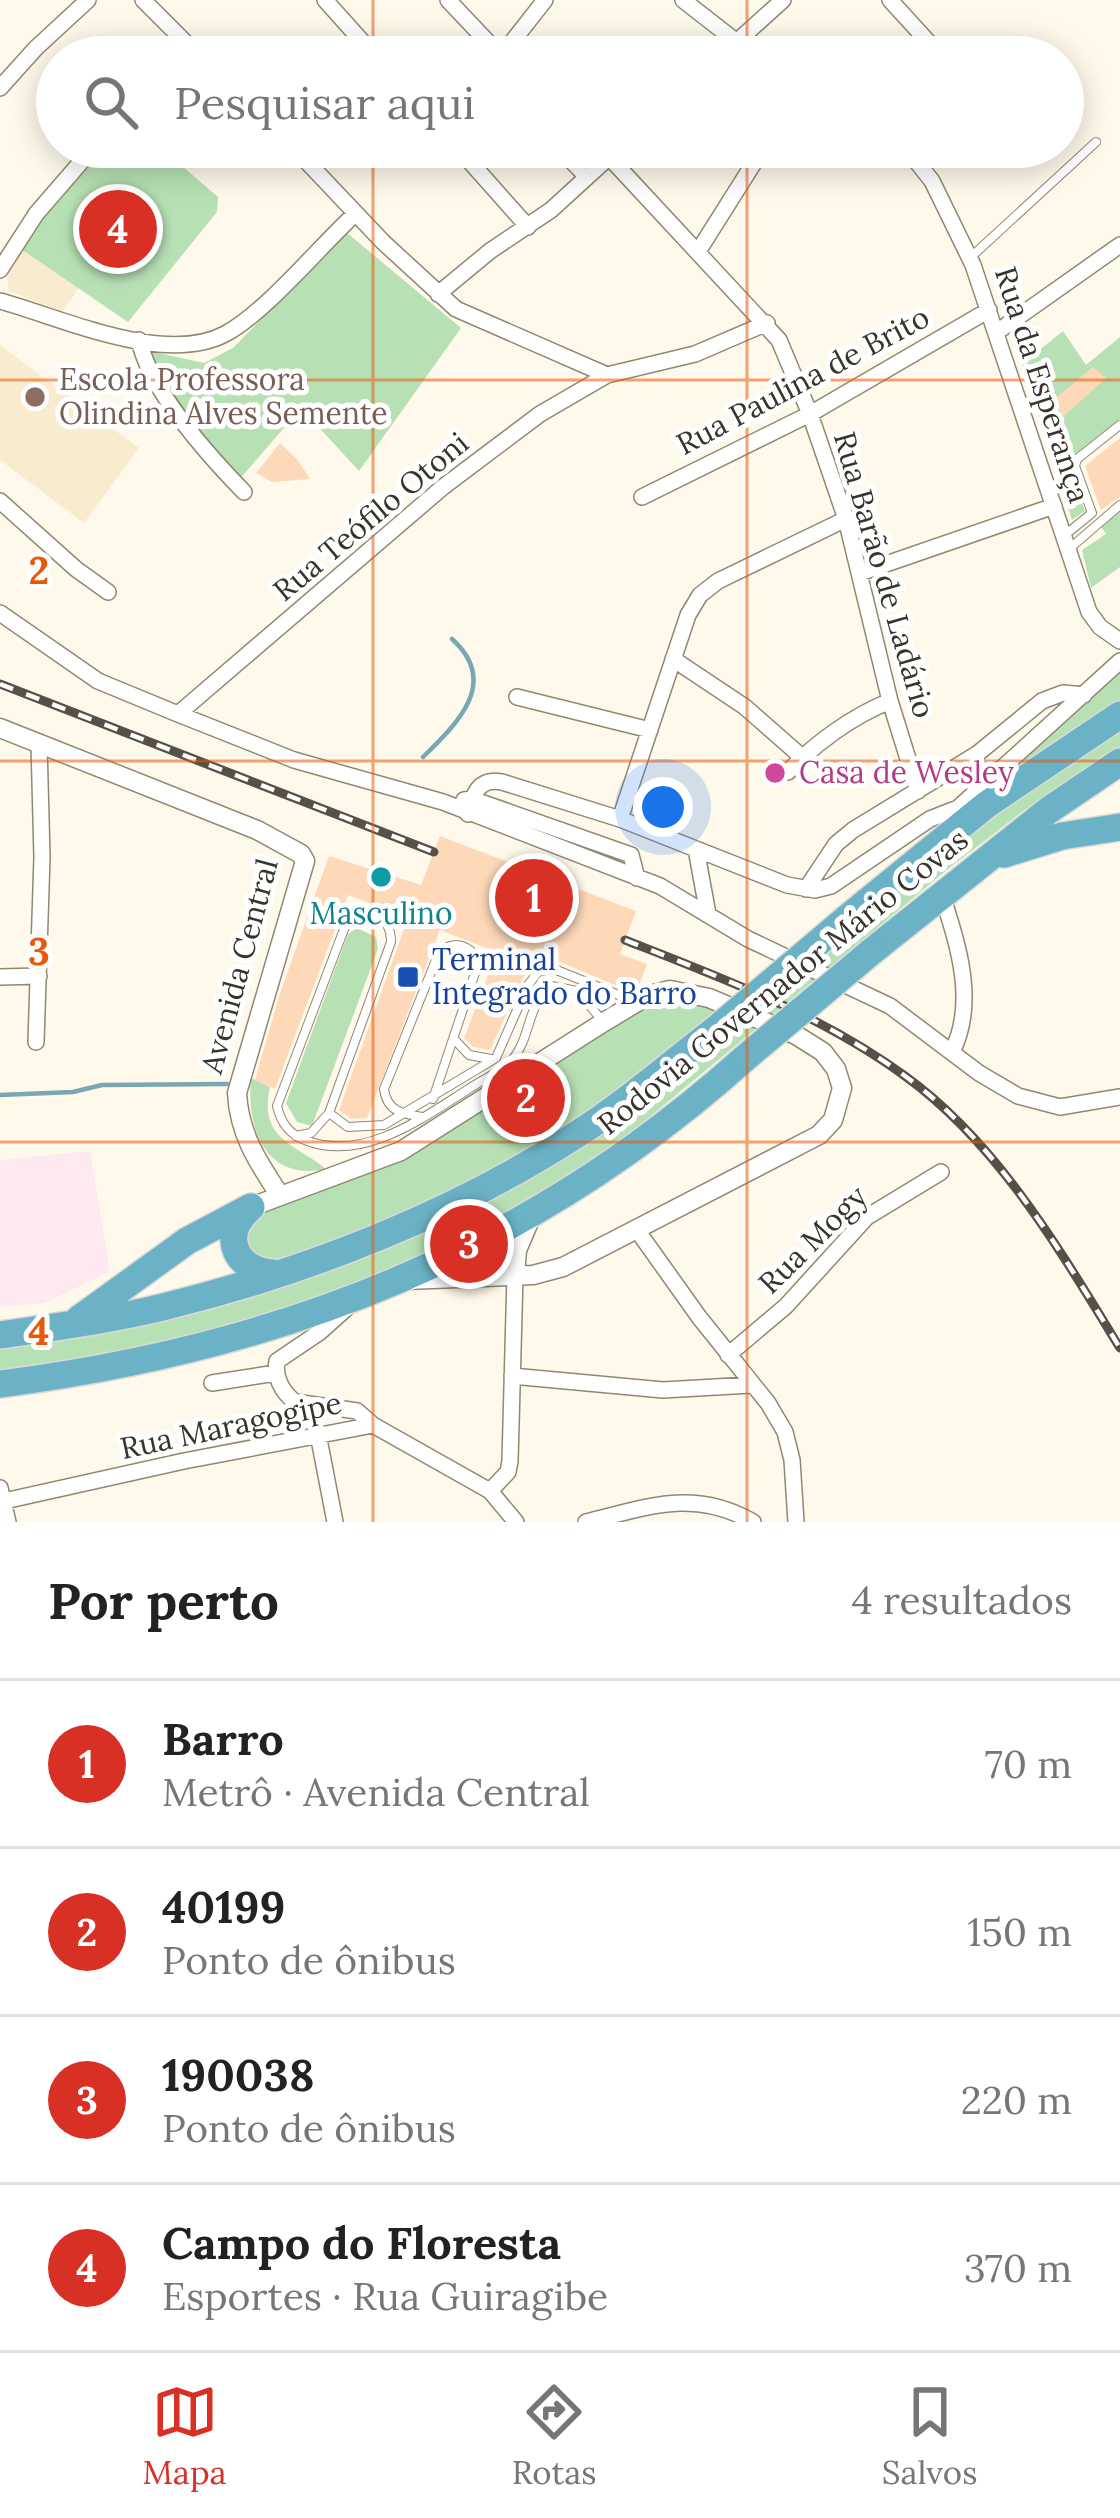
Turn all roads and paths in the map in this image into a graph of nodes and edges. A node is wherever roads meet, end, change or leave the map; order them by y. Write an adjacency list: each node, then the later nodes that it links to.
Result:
1 (88, 0): 9 (street)
2 (143, 0): 10 (street)
3 (325, 0): 11 (street)
4 (448, 0): 12 (street)
5 (545, 0): 13 (street)
6 (683, 0): 14 (street)
7 (783, 0): 15 (street)
8 (890, 0): 16 (street)
9 (48, 36)
10 (179, 36)
11 (357, 36)
12 (481, 36)
13 (516, 36)
14 (727, 36)
15 (744, 36)
16 (924, 36)
17 (36, 47): 18 (street)
18 (0, 88)
19 (1096, 142): 20 (lane)
20 (1084, 153)
21 (76, 168): 36 (street)
22 (312, 168): 31 (street)
23 (476, 168): 32 (street)
24 (576, 168): 30 (street)
25 (598, 168): 30 (street)
26 (629, 168): 34 (street, Rua Barão de Ladário)
27 (751, 168): 34 (street)
28 (922, 168): 35 (street, Rua da Esperança)
29 (1068, 168): 35 (lane)
30 (587, 179): 32 (street)
31 (355, 214): 37 (street); 42 (street)
32 (528, 226): 37 (street)
33 (1120, 245): 41 (street)
34 (699, 250): 40 (street, Rua Barão de Ladário)
35 (970, 258): 39 (street, Rua da Esperança)
36 (0, 270)
37 (438, 295): 43 (street)
38 (0, 301): 42 (street)
39 (989, 310): 41 (street, Rua da Esperança); 44 (street, Rua Paulina de Brito)
40 (767, 323): 43 (street, Rua Teófilo Otoni); 44 (street, Rua Barão de Ladário)
41 (997, 332): 50 (street, Rua da Esperança)
42 (139, 340): 46 (street)
43 (607, 375): 62 (street, Rua Teófilo Otoni)
44 (810, 414): 47 (street, Rua Paulina de Brito); 51 (street, Rua Barão de Ladário)
45 (1120, 425): 52 (lane)
46 (244, 492)
47 (642, 497)
48 (0, 501): 54 (street)
49 (1120, 505): 52 (lane)
50 (1054, 506): 52 (street, Rua da Esperança); 53 (street)
51 (846, 519): 53 (street, Rua Barão de Ladário); 57 (street)
52 (1065, 543): 56 (street, Rua da Esperança)
53 (860, 573): 61 (street, Rua Barão de Ladário)
54 (108, 592)
55 (0, 614): 62 (street)
56 (1120, 641)
57 (673, 659): 65 (street); 67 (street)
58 (1120, 661): 59 (street)
59 (1084, 695): 70 (street); 72 (street)
60 (517, 697): 65 (street)
61 (890, 701): 67 (street); 70 (street, Rua Barão de Ladário)
62 (178, 714): 71 (street)
63 (1120, 715): 80 (highway, Rodovia Governador Mário Covas)
64 (0, 728): 66 (street, Avenida Central)
65 (650, 730): 73 (street)
66 (39, 744): 84 (street); 99 (street, Avenida Central)
67 (802, 757): 69 (street)
68 (1120, 762): 78 (highway, Rodovia Governador Mário Covas)
69 (788, 772)
70 (918, 791): 81 (street)
71 (470, 807): 73 (street); 77 (street); 79 (street)
72 (958, 808): 80 (highway); 81 (street)
73 (620, 819): 75 (street)
74 (1120, 826): 78 (highway)
75 (640, 827): 76 (street); 77 (street)
76 (696, 849): 81 (street); 83 (street)
77 (631, 855): 79 (street)
78 (988, 859): 82 (highway, Rodovia Governador Mário Covas)
79 (637, 878): 83 (street)
80 (884, 886): 103 (highway, Rodovia Governador Mário Covas, bridge)
81 (806, 889)
82 (942, 895): 90 (street); 101 (highway, Rodovia Governador Mário Covas, bridge)
83 (708, 914): 90 (street)
84 (39, 976): 85 (street); 89 (street)
85 (0, 977)
86 (637, 1002): 87 (street); 91 (lane); 102 (street)
87 (604, 1022): 96 (lane); 99 (street)
88 (453, 1037): 91 (lane); 93 (lane); 95 (lane)
89 (36, 1042)
90 (952, 1052): 92 (street)
91 (496, 1058): 93 (lane)
92 (1120, 1097)
93 (433, 1099): 95 (lane)
94 (329, 1113): 95 (lane); 97 (lane); 97 (lane)
95 (406, 1114): 96 (lane)
96 (424, 1117): 97 (lane)
97 (296, 1136)
98 (941, 1172): 109 (street, Rua Mogy)
99 (279, 1194): 100 (street)
100 (251, 1207): 103 (highway); 107 (highway)
101 (532, 1215): 104 (street); 105 (highway, Rodovia Governador Mário Covas)
102 (637, 1230): 104 (street); 109 (street)
103 (277, 1273): 107 (highway, Rodovia Governador Mário Covas)
104 (515, 1276): 105 (street); 111 (street)
105 (398, 1281): 106 (highway, Rodovia Governador Mário Covas)
106 (358, 1298): 110 (street); 113 (highway, Rodovia Governador Mário Covas)
107 (74, 1323): 108 (highway, Rodovia Governador Mário Covas)
108 (0, 1335)
109 (728, 1355): 114 (street)
110 (276, 1373): 112 (street); 115 (street)
111 (512, 1376): 114 (street); 117 (street)
112 (212, 1383)
113 (0, 1384)
114 (751, 1384): 126 (street)
115 (373, 1425): 116 (street, Rua Maragogipe); 117 (street, Rua Maragogipe)
116 (318, 1434): 118 (street, Rua Maragogipe); 122 (street)
117 (490, 1491): 123 (street, Rua Maragogipe)
118 (1, 1497): 121 (street)
119 (717, 1514): 120 (street); 125 (street)
120 (632, 1517): 124 (street)
121 (8, 1522)
122 (335, 1522)
123 (516, 1522)
124 (586, 1522)
125 (753, 1522)
126 (796, 1522)

